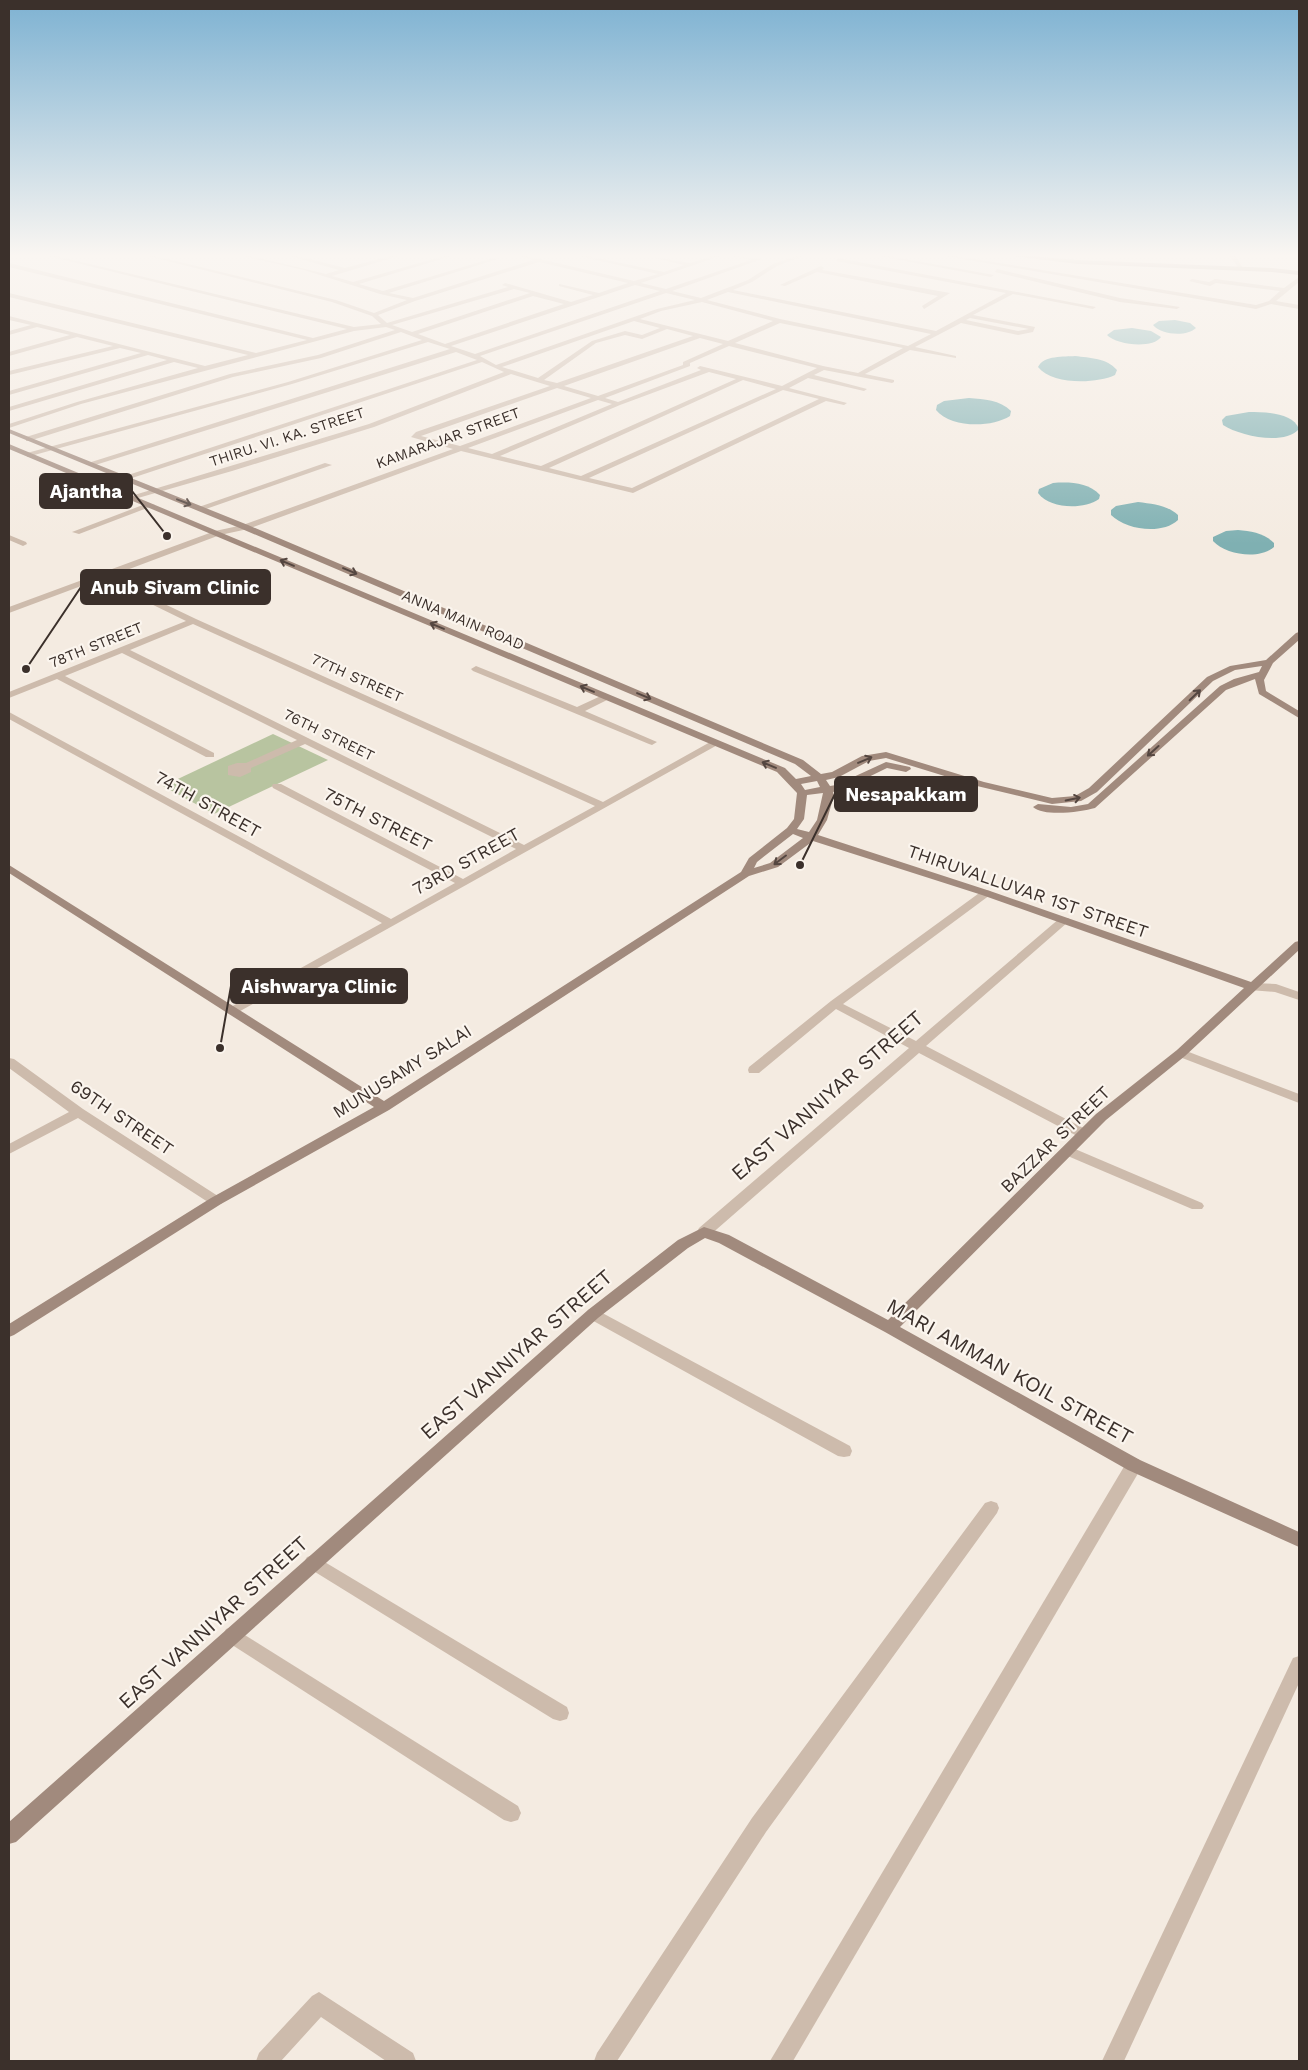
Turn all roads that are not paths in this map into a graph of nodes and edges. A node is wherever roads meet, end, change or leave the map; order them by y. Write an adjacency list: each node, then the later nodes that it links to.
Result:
1 (97, 352): 29 (street)
2 (142, 352): 17 (street)
3 (243, 352): 18 (street)
4 (269, 352): 18 (street)
5 (335, 352): 46 (street)
6 (391, 352): 49 (street)
7 (450, 352): 52 (street)
8 (460, 352): 19 (street)
9 (488, 352): 19 (street)
10 (540, 352): 24 (street)
11 (580, 352): 33 (street)
12 (654, 352): 35 (street)
13 (713, 352): 23 (street, KAMARAJAR STREET)
14 (756, 352): 26 (street)
15 (903, 352): 30 (street)
16 (928, 352): 20 (street)
17 (148, 353): 21 (street); 38 (street)
18 (257, 355): 25 (street)
19 (475, 356): 22 (street)
20 (954, 357)
21 (174, 360): 25 (street); 43 (street)
22 (482, 360): 24 (street); 55 (street)
23 (688, 365): 27 (street); 39 (street, KAMARAJAR STREET)
24 (495, 367): 28 (street)
25 (204, 368): 44 (street)
26 (823, 368): 30 (street); 31 (street)
27 (708, 370): 32 (street); 42 (street)
28 (510, 372): 33 (street); 57 (street, THIRU. VI. KA. STREET)
29 (9, 373)
30 (860, 374): 34 (street)
31 (810, 376): 36 (street); 37 (street)
32 (743, 378): 36 (street); 54 (street)
33 (540, 380): 35 (street)
34 (892, 381)
35 (558, 385): 39 (street); 48 (street)
36 (783, 388): 40 (street); 56 (street)
37 (864, 388)
38 (9, 393)
39 (598, 398): 42 (street); 48 (street, KAMARAJAR STREET)
40 (826, 398): 41 (street); 56 (street)
41 (844, 403)
42 (618, 404): 51 (street)
43 (9, 410)
44 (9, 426)
45 (9, 431): 46 (main road, ANNA MAIN ROAD)
46 (29, 439): 49 (main road, ANNA MAIN ROAD)
47 (9, 446): 50 (main road, ANNA MAIN ROAD)
48 (458, 448): 51 (street); 61 (street, KAMARAJAR STREET)
49 (53, 449): 50 (street); 52 (main road, ANNA MAIN ROAD)
50 (30, 455): 58 (main road, ANNA MAIN ROAD)
51 (494, 456): 54 (street)
52 (90, 464): 55 (main road, ANNA MAIN ROAD)
53 (328, 466): 60 (street)
54 (542, 468): 56 (street)
55 (124, 478): 57 (main road, ANNA MAIN ROAD)
56 (582, 478)
57 (156, 492): 58 (street, THIRU. VI. KA. STREET); 60 (main road, ANNA MAIN ROAD, one-way to 60)
58 (134, 498): 59 (main road, ANNA MAIN ROAD)
59 (151, 506): 62 (street); 63 (main road, ANNA MAIN ROAD)
60 (200, 508): 61 (main road, ANNA MAIN ROAD)
61 (245, 527): 63 (street, KAMARAJAR STREET); 85 (main road, ANNA MAIN ROAD, one-way to 85)
62 (76, 532)
63 (218, 533): 66 (street, KAMARAJAR STREET); 76 (main road, ANNA MAIN ROAD, one-way to 63)
64 (9, 537): 65 (street)
65 (9, 546)
66 (100, 576): 67 (street, KAMARAJAR STREET); 68 (street, 77TH STREET)
67 (9, 610)
68 (193, 621): 70 (street, 78TH STREET); 90 (street, 77TH STREET)
69 (1299, 635): 71 (main road)
70 (121, 649): 74 (street, 78TH STREET); 80 (street, 76TH STREET)
71 (1269, 662): 73 (main road); 85 (main road, one-way to 71)
72 (476, 669): 77 (street)
73 (1262, 674): 79 (main road); 88 (main road, one-way to 88)
74 (57, 675): 75 (street, 78TH STREET); 83 (street)
75 (9, 694)
76 (606, 697): 77 (street); 82 (main road, ANNA MAIN ROAD)
77 (578, 711): 81 (street)
78 (9, 715): 99 (street, 74TH STREET)
79 (1299, 715)
80 (305, 740): 84 (street); 93 (street, 76TH STREET)
81 (652, 742)
82 (716, 743): 86 (main road, ANNA MAIN ROAD, one-way to 82); 90 (street, 73RD STREET)
83 (210, 755)
84 (246, 767)
85 (821, 778): 86 (main road); 88 (main road, ANNA MAIN ROAD)
86 (794, 782): 89 (main road, ANNA MAIN ROAD)
87 (277, 786): 96 (street, 75TH STREET)
88 (828, 790): 89 (main road); 92 (main road)
89 (802, 793): 91 (main road)
90 (602, 805): 93 (street, 73RD STREET)
91 (791, 830): 92 (main road, THIRUVALLUVAR 1ST STREET); 95 (main road)
92 (811, 837): 95 (main road, MUNUSAMY SALAI, one-way to 95); 97 (main road, THIRUVALLUVAR 1ST STREET)
93 (524, 849): 96 (street, 73RD STREET)
94 (9, 868): 104 (main road)
95 (744, 874): 110 (main road, MUNUSAMY SALAI)
96 (463, 883): 99 (street, 73RD STREET)
97 (986, 893): 98 (main road, THIRUVALLUVAR 1ST STREET); 103 (street)
98 (1064, 920): 101 (main road, THIRUVALLUVAR 1ST STREET); 105 (street, EAST VANNIYAR STREET)
99 (390, 923): 104 (street, 73RD STREET)
100 (1299, 944): 101 (main road, BAZZAR STREET)
101 (1253, 987): 102 (street); 106 (main road, BAZZAR STREET)
102 (1299, 996)
103 (835, 1004): 105 (street); 108 (street)
104 (233, 1011): 110 (main road)
105 (916, 1048): 112 (street); 117 (street, EAST VANNIYAR STREET)
106 (1181, 1053): 109 (street); 112 (main road, BAZZAR STREET)
107 (9, 1062): 111 (street, 69TH STREET)
108 (754, 1070)
109 (1299, 1099)
110 (384, 1107): 115 (main road, MUNUSAMY SALAI)
111 (78, 1112): 113 (street); 115 (street, 69TH STREET)
112 (1084, 1134): 114 (main road, BAZZAR STREET)
113 (9, 1150)
114 (1068, 1151): 116 (street); 119 (main road, BAZZAR STREET)
115 (216, 1201): 120 (main road, MUNUSAMY SALAI)
116 (1197, 1206)
117 (704, 1232): 118 (main road, EAST VANNIYAR STREET); 119 (main road, MARI AMMAN KOIL STREET)
118 (593, 1314): 121 (street); 125 (main road, EAST VANNIYAR STREET)
119 (890, 1328): 122 (main road, MARI AMMAN KOIL STREET)
120 (9, 1332)
121 (844, 1451)
122 (1134, 1465): 124 (main road, MARI AMMAN KOIL STREET); 134 (street)
123 (991, 1508): 133 (street)
124 (1299, 1540)
125 (313, 1562): 126 (main road, EAST VANNIYAR STREET); 128 (street)
126 (232, 1635): 129 (street); 130 (main road, EAST VANNIYAR STREET)
127 (1299, 1664): 135 (street)
128 (560, 1713)
129 (512, 1813)
130 (9, 1834)
131 (268, 2061): 132 (street)
132 (405, 2061)
133 (604, 2061)
134 (781, 2061)
135 (1112, 2061)

